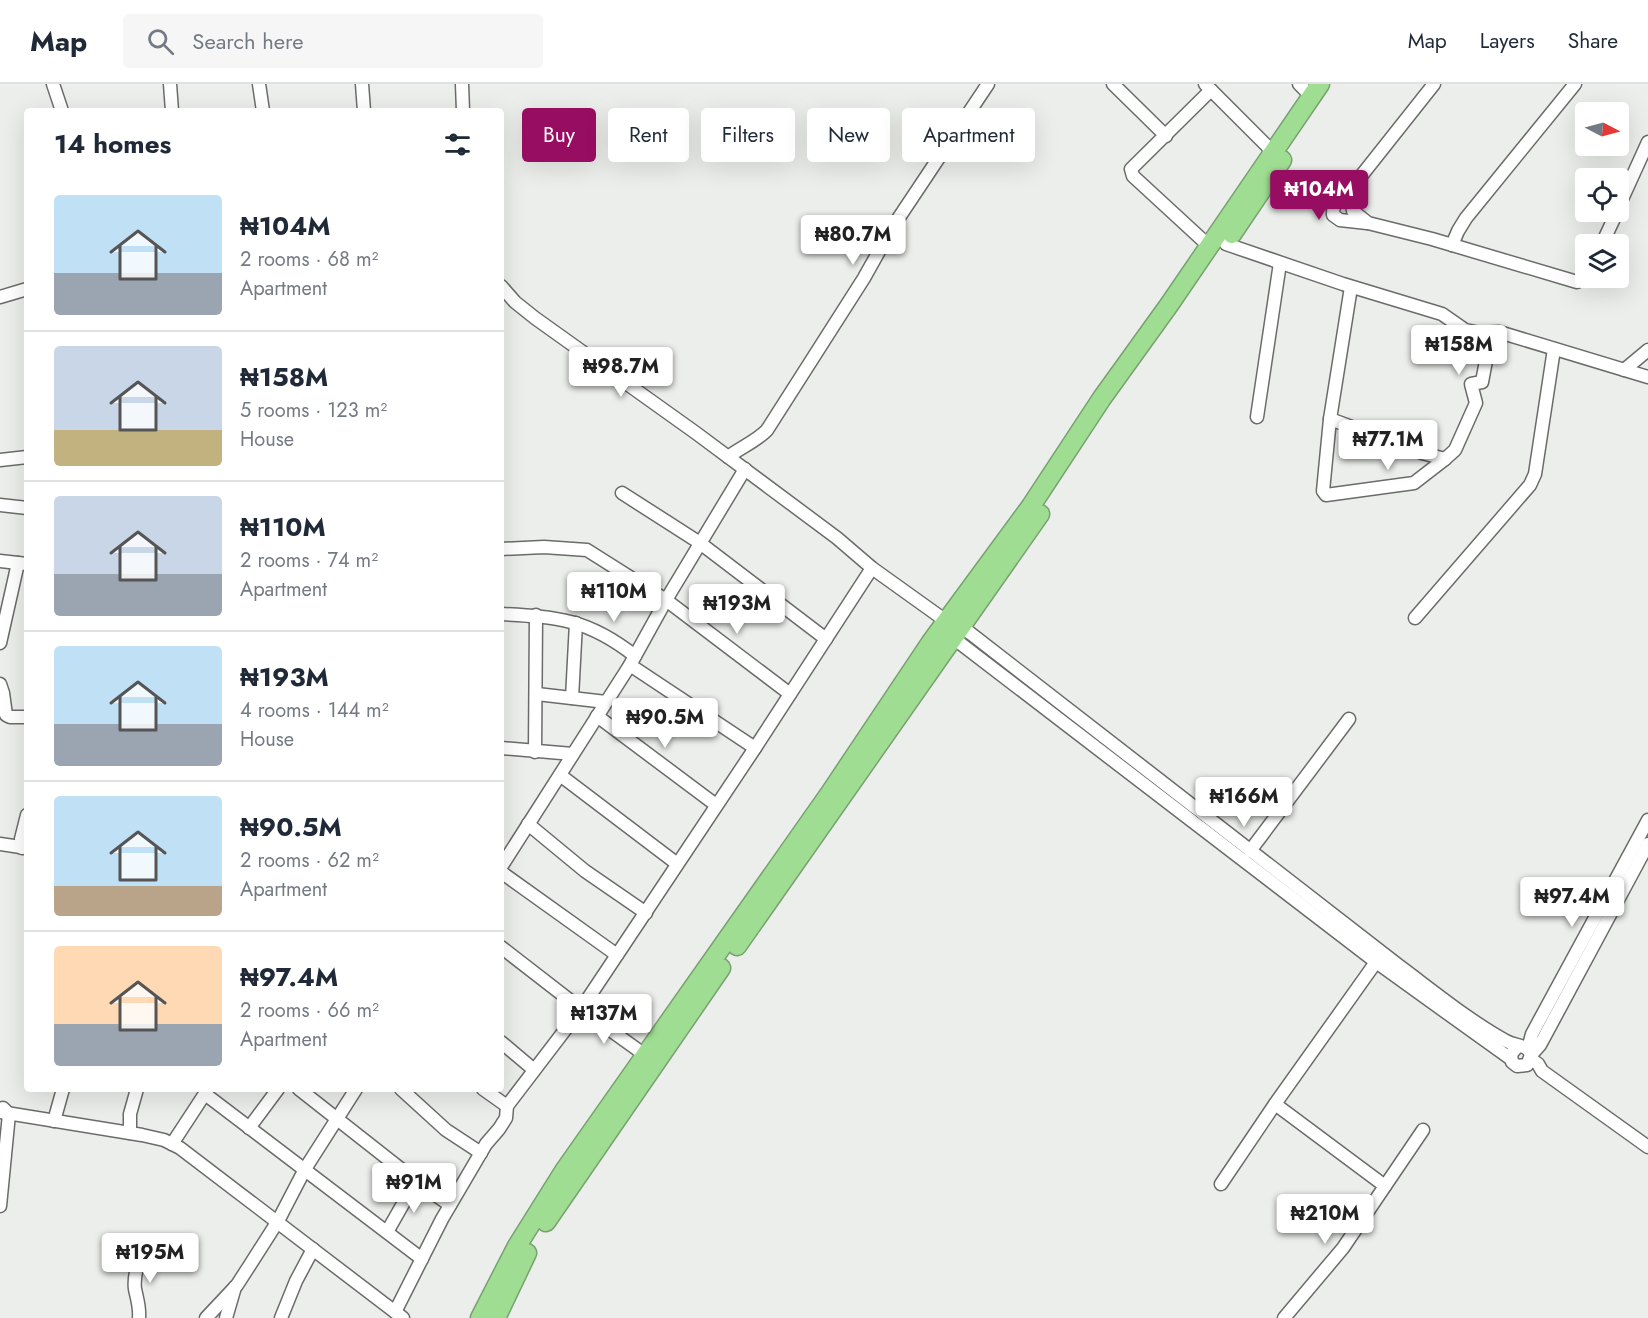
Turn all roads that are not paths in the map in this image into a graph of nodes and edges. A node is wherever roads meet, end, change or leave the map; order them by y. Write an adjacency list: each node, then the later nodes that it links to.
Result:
1 (53, 84): 13 (street)
2 (170, 84): 14 (street)
3 (259, 84): 15 (street)
4 (362, 84): 16 (street)
5 (462, 84): 17 (street)
6 (988, 84): 42 (street)
7 (1113, 84): 18 (street)
8 (1334, 84): 24 (highway)
9 (1434, 84): 22 (street)
10 (1575, 84): 25 (street)
11 (1208, 87): 18 (street); 20 (street)
12 (1310, 88): 20 (highway)
13 (61, 108)
14 (172, 108)
15 (263, 108)
16 (364, 108)
17 (463, 108)
18 (1166, 136): 24 (street)
19 (1648, 142): 21 (street)
20 (1272, 152): 24 (highway)
21 (1629, 185)
22 (1350, 190): 23 (street); 23 (street)
23 (1368, 223): 25 (street)
24 (1217, 245): 26 (street); 59 (highway)
25 (1452, 245): 27 (street)
26 (1280, 263): 28 (street); 39 (street)
27 (1575, 281)
28 (1351, 287): 34 (street); 40 (street)
29 (24, 290): 31 (street)
30 (504, 290): 33 (street)
31 (0, 297)
32 (504, 297): 33 (street)
33 (514, 302): 42 (street)
34 (1442, 314): 35 (street); 44 (street)
35 (1554, 349): 37 (street); 57 (street)
36 (1648, 350): 37 (street)
37 (1624, 370): 38 (street)
38 (1648, 377)
39 (1257, 417)
40 (1330, 419): 44 (street); 44 (street)
41 (24, 457): 43 (street)
42 (728, 457): 45 (street)
43 (0, 459)
44 (1446, 459)
45 (745, 470): 49 (street); 53 (street)
46 (622, 494): 49 (street)
47 (0, 505): 48 (street)
48 (24, 508)
49 (700, 543): 54 (street); 60 (street)
50 (504, 549): 54 (street)
51 (0, 561): 52 (street)
52 (22, 564): 61 (street)
53 (872, 568): 59 (street); 60 (street)
54 (666, 600): 62 (street); 65 (street)
55 (504, 614): 56 (street)
56 (536, 615): 58 (street); 64 (street)
57 (1415, 618)
58 (576, 623): 62 (street); 66 (street)
59 (953, 628): 83 (street); 90 (street); 95 (highway); 135 (highway)
60 (826, 639): 65 (street)
61 (0, 643)
62 (632, 660): 67 (street); 72 (street)
63 (0, 684): 69 (street)
64 (537, 694): 66 (street); 73 (street)
65 (790, 694): 72 (street)
66 (572, 698): 67 (street)
67 (606, 702): 68 (street)
68 (597, 716): 74 (street); 76 (street)
69 (24, 717)
70 (1349, 719): 83 (street)
71 (504, 748): 73 (street)
72 (755, 748): 76 (street)
73 (535, 752): 74 (street)
74 (573, 754): 75 (street)
75 (560, 775): 78 (street); 85 (street)
76 (716, 805): 85 (street)
77 (1648, 820): 92 (street)
78 (528, 824): 84 (street); 87 (street)
79 (24, 827): 82 (street)
80 (0, 844): 82 (street)
81 (1648, 844): 96 (street)
82 (24, 848)
83 (1250, 851): 93 (street)
84 (504, 862)
85 (676, 863): 87 (street)
86 (504, 874): 89 (street)
87 (646, 913): 89 (street)
88 (504, 949): 91 (street)
89 (617, 955): 91 (street)
90 (1376, 962): 96 (street); 106 (street)
91 (581, 1009): 95 (street); 97 (street)
92 (1532, 1034): 93 (street); 96 (street)
93 (1503, 1040): 96 (street)
94 (504, 1045): 97 (street)
95 (645, 1055): 134 (highway)
96 (1526, 1055): 115 (street)
97 (533, 1070): 107 (street)
98 (62, 1092): 110 (street)
99 (136, 1092): 113 (street)
100 (206, 1092): 111 (street); 114 (street)
101 (277, 1092): 111 (street)
102 (303, 1092): 109 (street)
103 (354, 1092): 109 (street)
104 (404, 1092): 116 (street)
105 (490, 1092): 107 (street)
106 (1275, 1104): 119 (street); 120 (street)
107 (507, 1106): 116 (street)
108 (3, 1110): 110 (street); 122 (street)
109 (338, 1118): 117 (street); 118 (street)
110 (53, 1121): 113 (street)
111 (249, 1128): 117 (street)
112 (1423, 1130): 120 (street)
113 (130, 1133): 114 (street)
114 (171, 1144): 123 (street)
115 (1648, 1147)
116 (481, 1153): 121 (street)
117 (305, 1169): 123 (street); 124 (street)
118 (416, 1181): 121 (street); 124 (street)
119 (1221, 1184)
120 (1385, 1186): 136 (street)
121 (450, 1205): 127 (street)
122 (0, 1206)
123 (278, 1221): 126 (street); 128 (street)
124 (387, 1232): 127 (street)
125 (145, 1245): 130 (street)
126 (313, 1249): 129 (street); 133 (street)
127 (422, 1259): 129 (street)
128 (236, 1286): 131 (street); 132 (street)
129 (399, 1315)
130 (139, 1318)
131 (206, 1318)
132 (226, 1318)
133 (281, 1318)
134 (480, 1318)
135 (496, 1318)
136 (1284, 1318)

